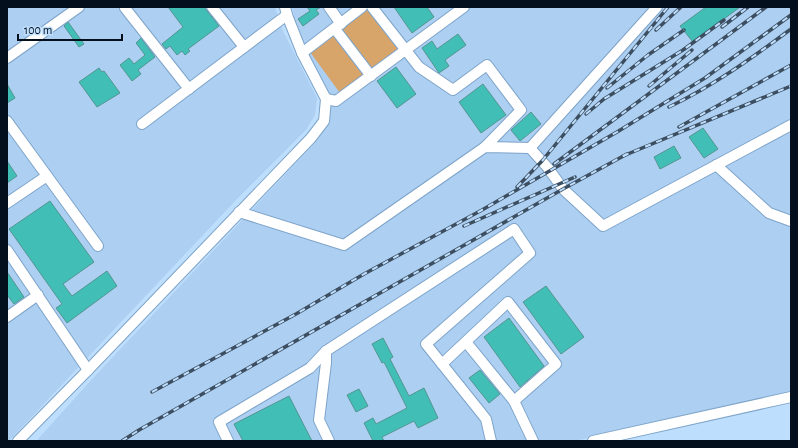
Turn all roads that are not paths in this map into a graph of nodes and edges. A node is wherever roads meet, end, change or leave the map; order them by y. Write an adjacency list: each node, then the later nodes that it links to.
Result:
1 (79, 7): 14 (street)
2 (212, 7): 11 (street)
3 (329, 7): 10 (street)
4 (362, 7): 10 (street)
5 (372, 7): 12 (street)
6 (464, 7): 12 (street)
7 (658, 7): 22 (street)
8 (125, 8): 16 (street)
9 (286, 11): 11 (street); 13 (street)
10 (338, 26): 13 (street); 15 (street)
11 (244, 47): 16 (street)
12 (406, 50): 15 (street); 21 (street)
13 (302, 53): 17 (street)
14 (7, 58)
15 (371, 76): 17 (street)
16 (189, 89): 19 (street)
17 (326, 99): 26 (street)
18 (7, 121): 24 (street)
19 (142, 124)
20 (791, 125): 23 (street)
21 (485, 147): 22 (street); 26 (street)
22 (530, 148): 23 (street)
23 (716, 165): 27 (street)
24 (47, 176): 25 (street); 28 (street)
25 (7, 203)
26 (239, 212): 35 (street)
27 (791, 221)
28 (98, 246)
29 (7, 250): 30 (street)
30 (38, 295): 31 (street); 35 (street)
31 (7, 317)
32 (466, 342): 34 (street); 37 (street); 37 (street)
33 (326, 351): 34 (street); 39 (street); 40 (street)
34 (442, 364): 41 (street)
35 (88, 370): 38 (street)
36 (791, 397): 43 (street)
37 (514, 401): 42 (street)
38 (18, 441)
39 (228, 441)
40 (329, 441)
41 (491, 441)
42 (533, 441)
43 (593, 441)

